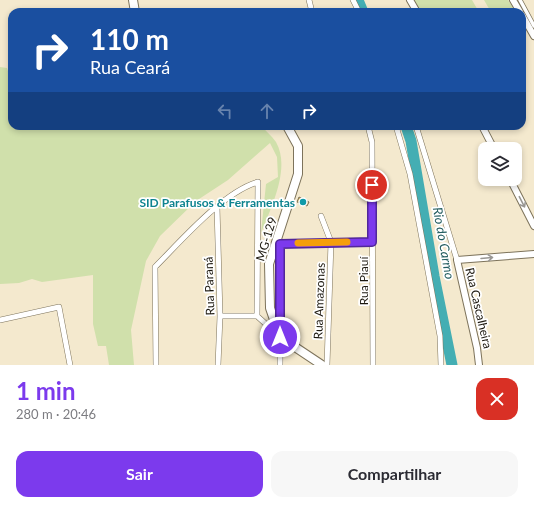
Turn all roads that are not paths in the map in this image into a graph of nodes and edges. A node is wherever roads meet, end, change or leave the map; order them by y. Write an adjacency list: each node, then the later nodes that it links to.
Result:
1 (526, 11): 3 (street)
2 (526, 22): 4 (street)
3 (534, 26)
4 (534, 36)
5 (289, 130): 22 (main road, MG-129 / MG-129)
6 (369, 130): 16 (street, Rua Piauí)
7 (397, 130): 30 (street)
8 (417, 130): 18 (street)
9 (484, 130): 10 (street)
10 (490, 142)
11 (514, 186): 14 (street, one-way to 14)
12 (217, 207): 19 (street, Rua Paraná); 20 (street); 24 (street)
13 (321, 216): 15 (street, Rua Amazonas)
14 (534, 226)
15 (331, 242): 16 (street); 22 (street); 28 (street, Rua Amazonas)
16 (372, 242): 29 (street, Rua Piauí)
17 (534, 254): 18 (street, Rua Cascalheira, one-way to 17)
18 (457, 260): 31 (street, Rua Cascalheira)
19 (220, 316): 20 (street); 25 (street, Rua Paraná)
20 (257, 316): 22 (street)
21 (0, 320): 23 (street)
22 (280, 337): 26 (street); 27 (main road)
23 (70, 365)
24 (156, 365)
25 (218, 365)
26 (280, 365)
27 (322, 365)
28 (327, 365)
29 (373, 365)
30 (441, 365)
31 (479, 365)

